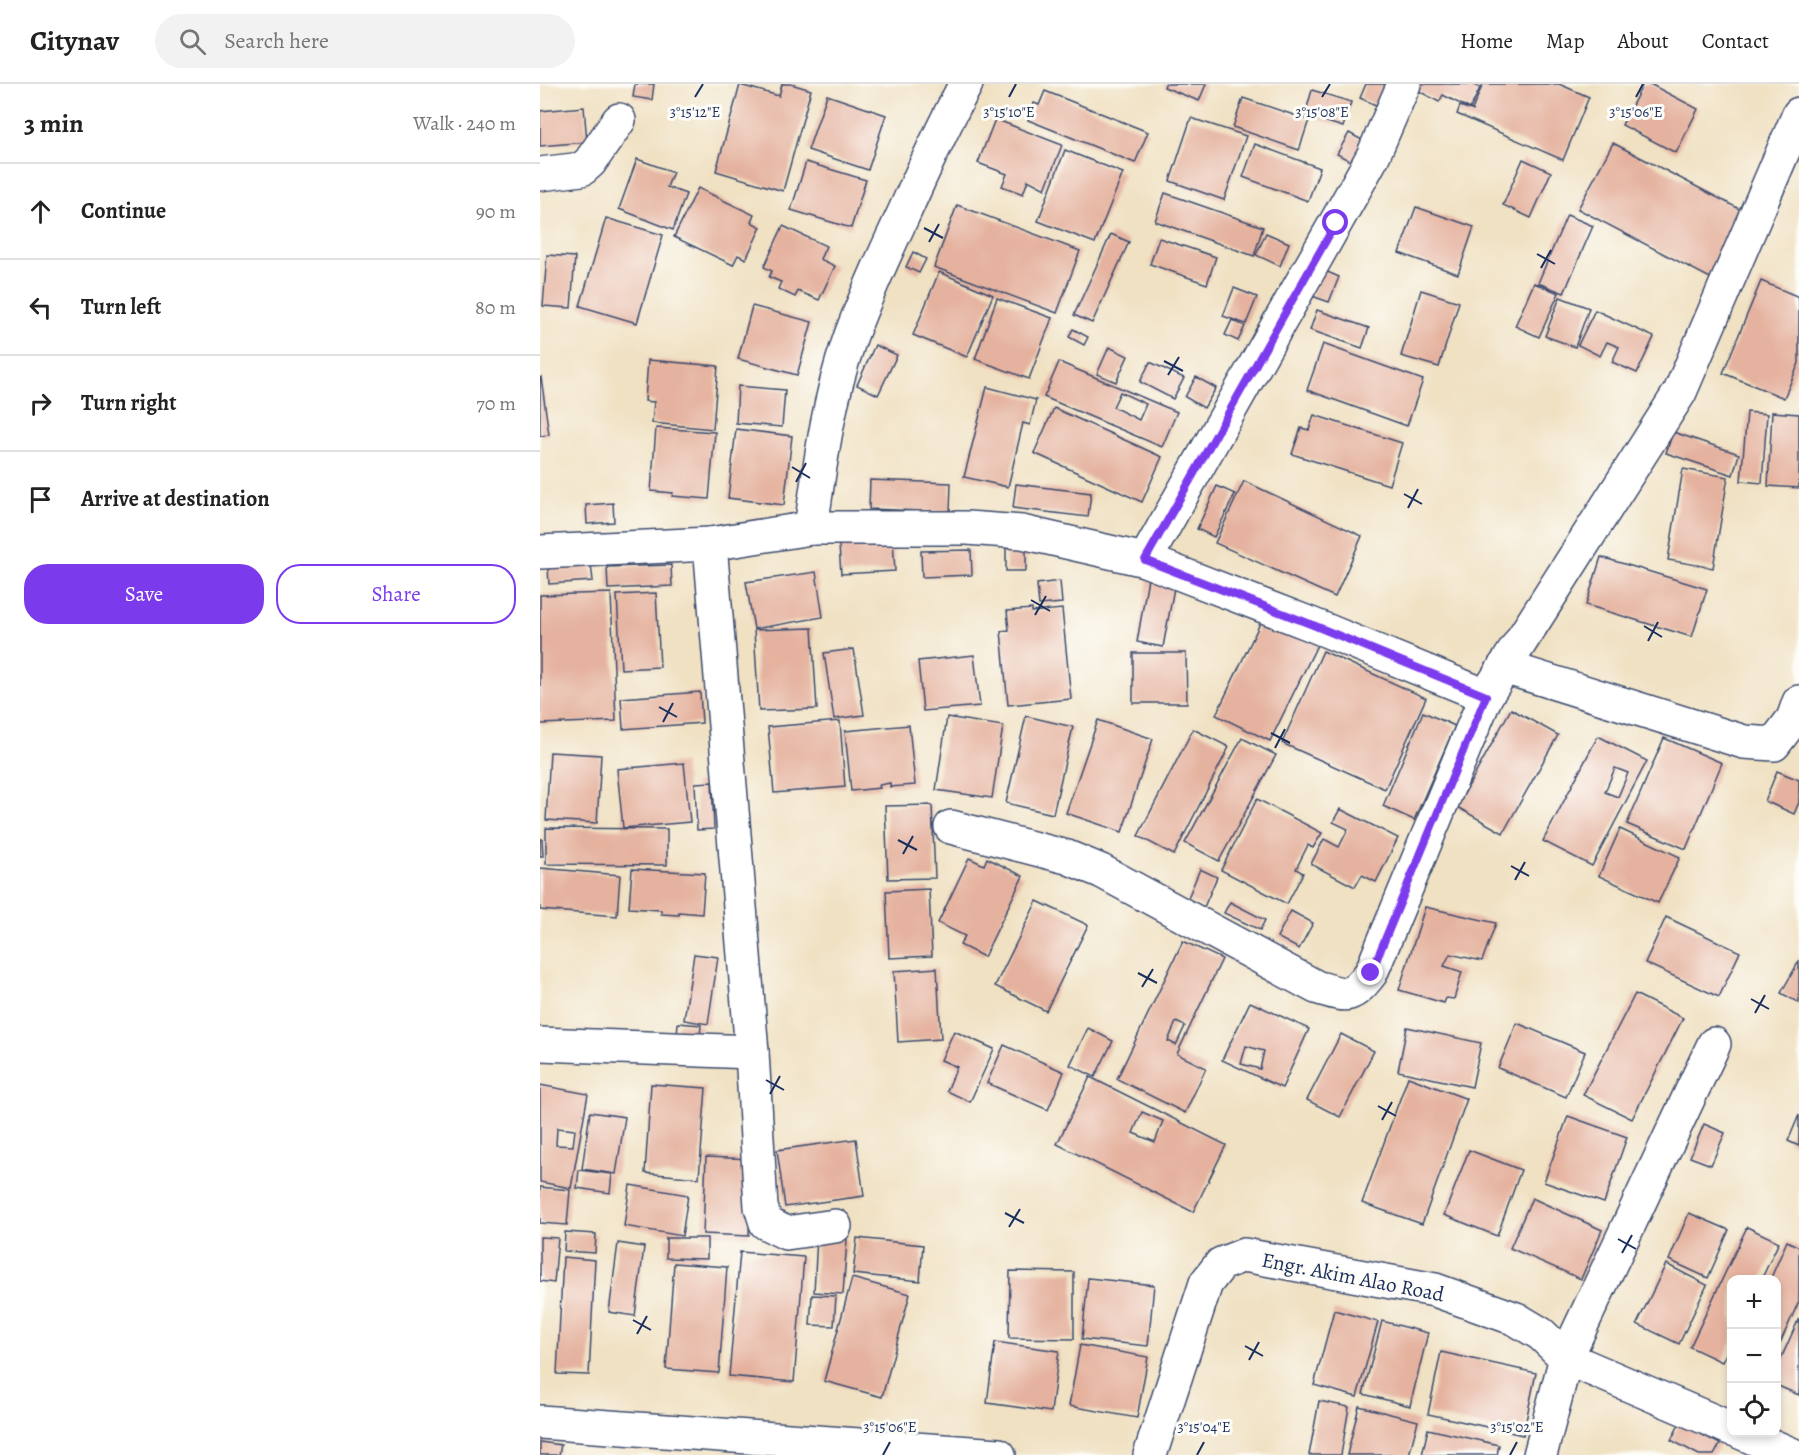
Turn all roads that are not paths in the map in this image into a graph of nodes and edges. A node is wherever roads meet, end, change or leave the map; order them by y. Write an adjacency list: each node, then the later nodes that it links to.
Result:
1 (966, 84): 6 (street)
2 (1404, 84): 9 (street)
3 (1799, 114): 10 (street)
4 (619, 120): 5 (street)
5 (540, 174)
6 (811, 528): 7 (street); 9 (street)
7 (710, 544): 8 (street); 16 (street)
8 (540, 552)
9 (1145, 560): 11 (street)
10 (1504, 668): 11 (street); 12 (street)
11 (1486, 696): 13 (street)
12 (1799, 702)
13 (951, 827)
14 (540, 1044): 16 (street)
15 (1713, 1044): 18 (street)
16 (752, 1052): 17 (street)
17 (835, 1226)
18 (1566, 1358): 20 (street, Engr. Akim Alao Road); 23 (street, Engr. Akim Alao Road); 24 (street)
19 (540, 1422): 22 (street)
20 (1727, 1427)
21 (1752, 1437): 25 (street)
22 (999, 1455)
23 (1150, 1455)
24 (1540, 1455)
25 (1793, 1455)

